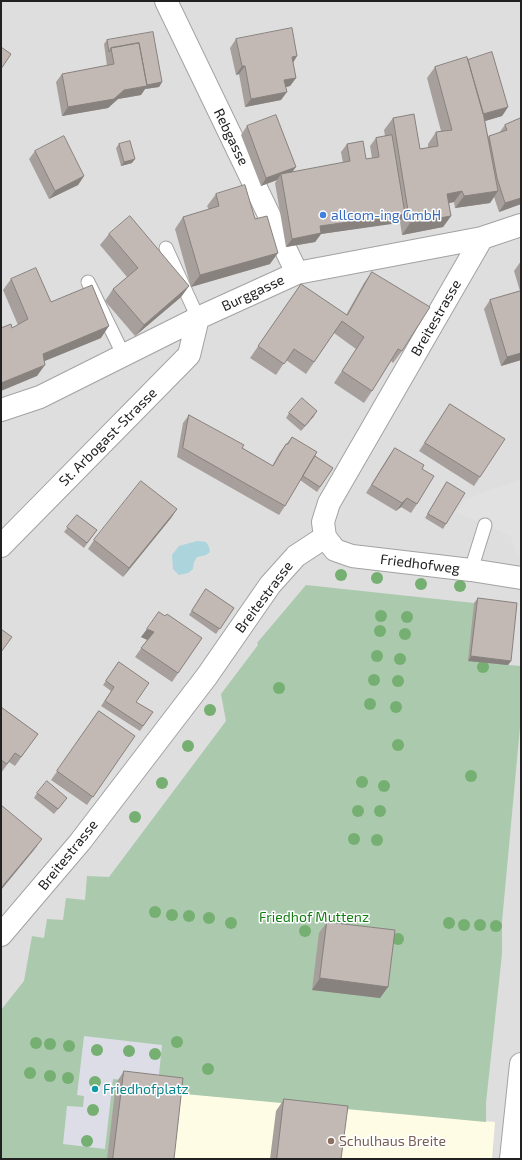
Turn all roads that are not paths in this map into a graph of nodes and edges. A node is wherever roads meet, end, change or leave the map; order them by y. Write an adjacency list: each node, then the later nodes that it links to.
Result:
1 (166, 1): 5 (street, Rebgasse)
2 (521, 225): 3 (street, Burggasse)
3 (482, 238): 5 (street, Burggasse); 11 (street, Breitestrasse)
4 (166, 248): 7 (lane)
5 (297, 273): 7 (street, Burggasse)
6 (88, 282): 8 (lane)
7 (198, 318): 8 (street, Burggasse); 12 (street, St. Arbogast-Strasse)
8 (124, 356): 9 (street, Burggasse)
9 (1, 410)
10 (485, 525): 13 (lane)
11 (325, 537): 13 (street, Friedhofweg); 15 (street, Breitestrasse)
12 (1, 546)
13 (471, 570): 14 (street, Friedhofweg)
14 (521, 578)
15 (1, 935)
16 (521, 1064): 17 (street)
17 (511, 1159)

